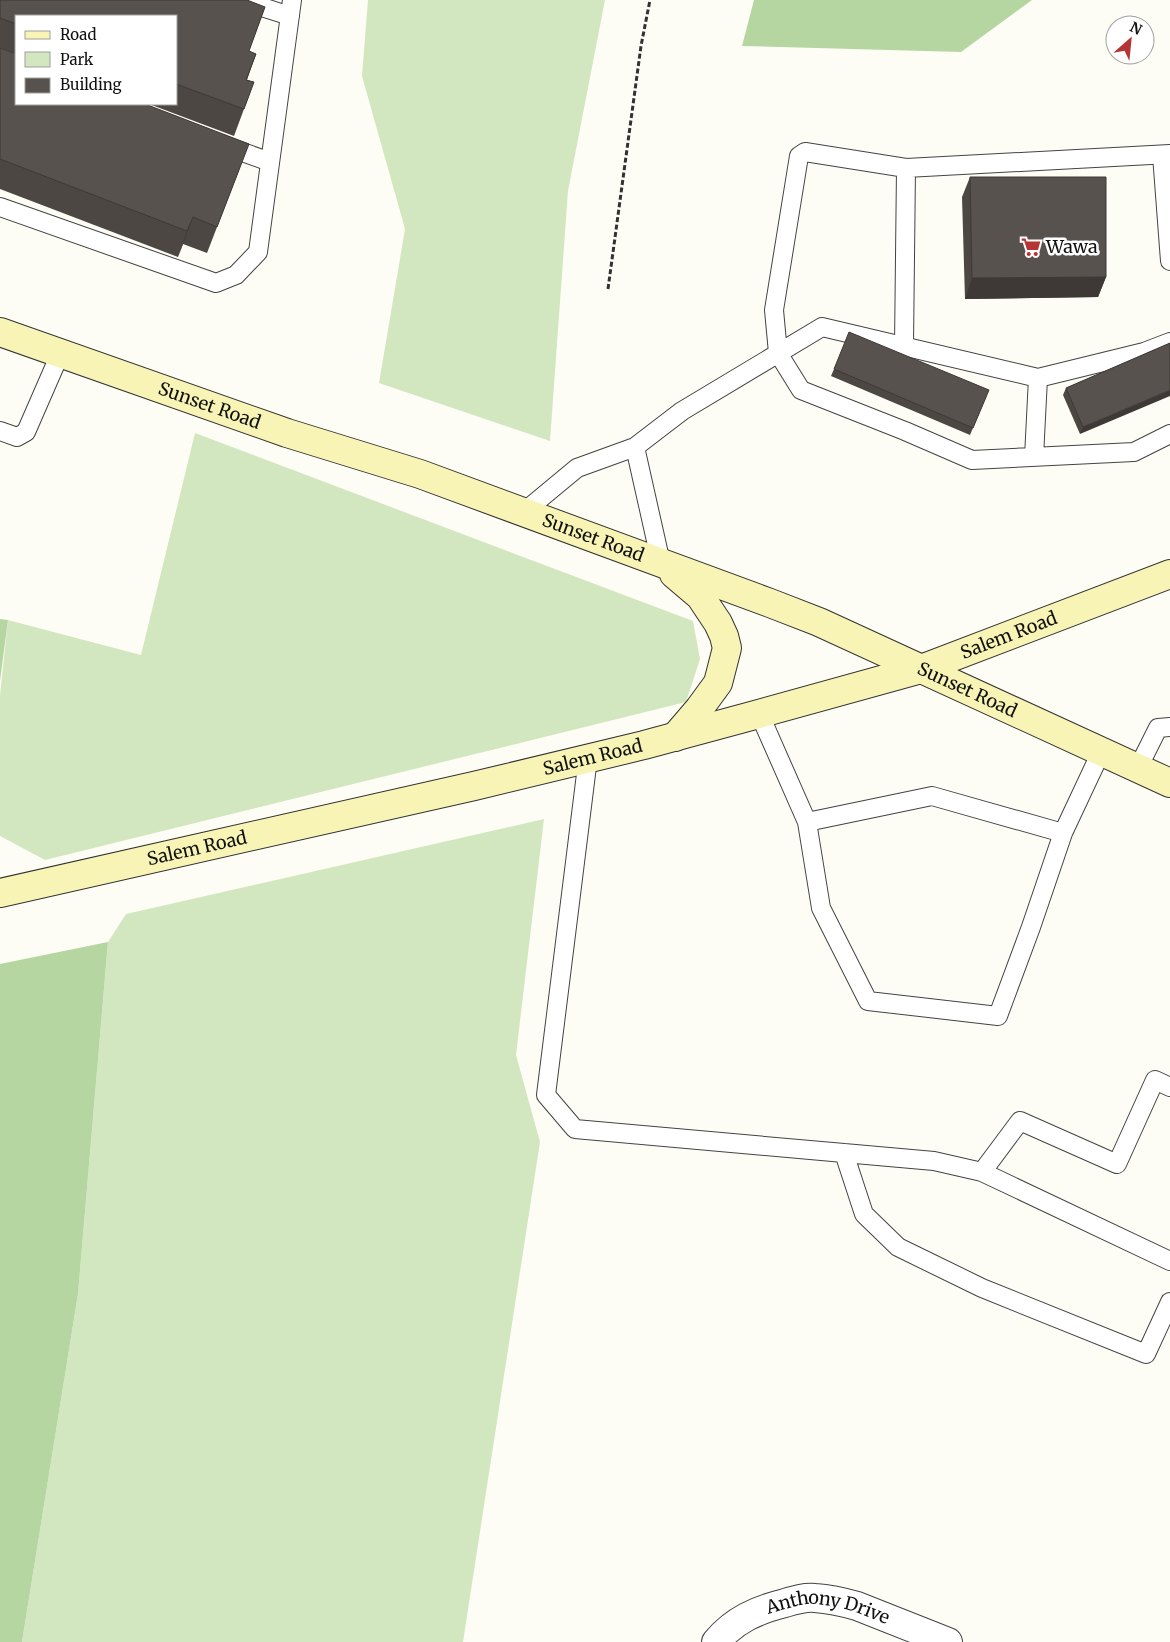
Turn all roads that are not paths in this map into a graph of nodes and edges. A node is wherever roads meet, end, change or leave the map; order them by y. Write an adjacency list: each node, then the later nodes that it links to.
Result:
1 (240, 0): 2 (lane)
2 (291, 8): 5 (lane)
3 (208, 139): 5 (lane)
4 (1166, 155): 6 (lane); 8 (lane)
5 (270, 162): 7 (lane)
6 (906, 168): 11 (lane); 12 (lane)
7 (0, 208)
8 (1170, 261)
9 (0, 332): 13 (street, Sunset Road)
10 (1170, 342): 14 (lane)
11 (904, 346): 12 (lane); 14 (lane)
12 (778, 353): 17 (lane); 18 (lane)
13 (60, 354): 15 (lane); 19 (street, Sunset Road)
14 (1038, 378): 18 (lane)
15 (0, 431)
16 (1170, 434): 18 (lane)
17 (635, 447): 19 (lane); 20 (lane)
18 (1034, 457)
19 (524, 512): 20 (street, Sunset Road)
20 (661, 563): 22 (street, Sunset Road); 25 (street)
21 (1170, 574): 22 (street, Salem Road)
22 (921, 669): 23 (street, Salem Road); 26 (street, Sunset Road)
23 (759, 713): 25 (street, Salem Road); 30 (lane)
24 (1170, 727): 28 (lane)
25 (675, 736): 27 (street, Salem Road)
26 (1101, 752): 28 (street, Sunset Road); 31 (lane)
27 (588, 758): 32 (street, Salem Road); 34 (lane)
28 (1138, 768): 29 (street, Sunset Road)
29 (1170, 783)
30 (807, 822): 31 (lane); 31 (lane)
31 (1063, 832)
32 (0, 893)
33 (1170, 1087): 35 (lane)
34 (844, 1153): 35 (lane); 37 (lane)
35 (982, 1172): 36 (lane)
36 (1170, 1261)
37 (1170, 1302)
38 (716, 1642): 39 (street, Anthony Drive)
39 (948, 1642)

